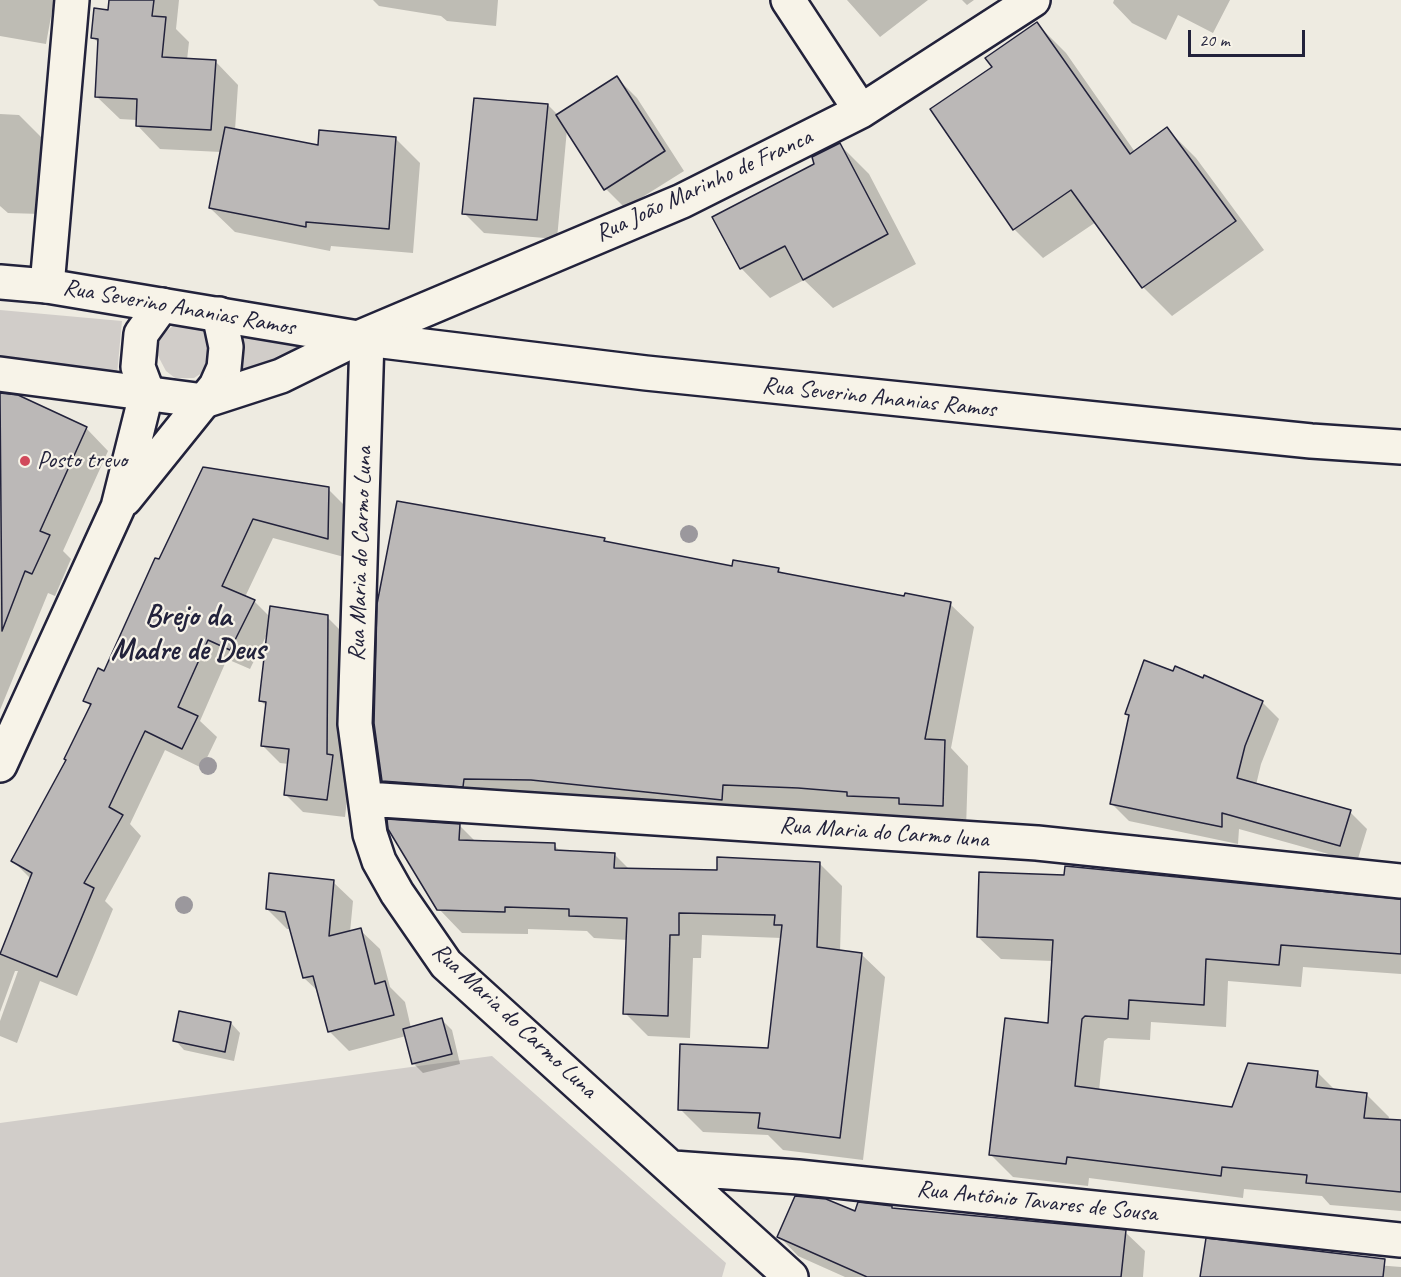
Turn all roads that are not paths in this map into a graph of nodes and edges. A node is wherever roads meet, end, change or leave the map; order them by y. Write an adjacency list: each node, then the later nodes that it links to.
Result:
1 (72, 0): 6 (street)
2 (788, 0): 4 (street)
3 (1033, 0): 4 (street, Rua João Marinho de Franca)
4 (861, 111): 9 (street, Rua João Marinho de Franca)
5 (0, 282): 6 (street, Rua Severino Ananias Ramos)
6 (47, 285): 7 (street, Rua Severino Ananias Ramos)
7 (162, 306): 8 (street, Rua Severino Ananias Ramos); 11 (street)
8 (219, 314): 9 (street, Rua Severino Ananias Ramos); 12 (street)
9 (363, 338): 12 (street, Rua Severino Ananias Ramos); 13 (street, Rua Severino Ananias Ramos); 16 (street, Rua Maria do Carmo Luna)
10 (0, 374): 11 (street, Rua Severino Ananias Ramos)
11 (147, 391): 12 (street, Rua Severino Ananias Ramos); 14 (street)
12 (204, 400): 14 (street)
13 (1401, 447)
14 (118, 507): 15 (street)
15 (0, 765)
16 (366, 799): 17 (street, Rua Maria do Carmo luna); 18 (street, Rua Maria do Carmo Luna)
17 (1401, 881)
18 (673, 1168): 19 (street, Rua Antônio Tavares de Sousa); 20 (street, Rua Maria do Carmo Luna)
19 (1401, 1240)
20 (791, 1277)

